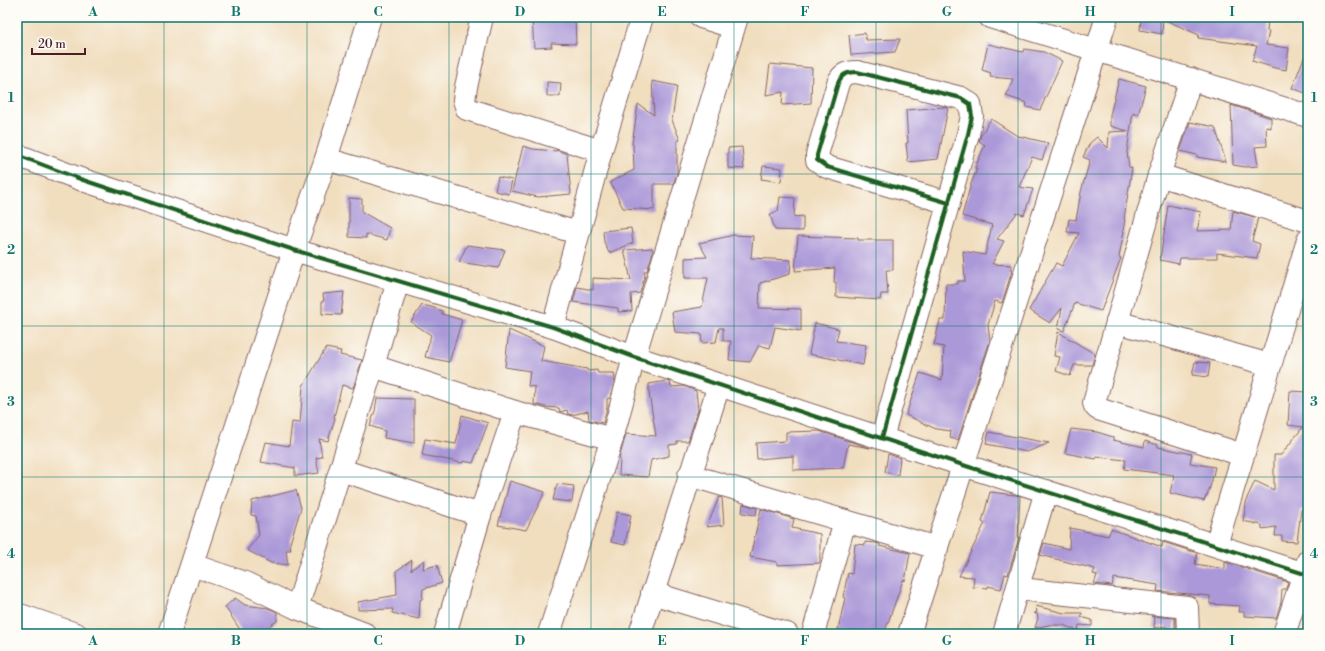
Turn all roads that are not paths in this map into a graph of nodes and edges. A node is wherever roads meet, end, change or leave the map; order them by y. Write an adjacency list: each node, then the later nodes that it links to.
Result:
1 (370, 17): 13 (street)
2 (482, 17): 11 (street)
3 (642, 17): 11 (street)
4 (701, 17): 7 (street)
5 (1107, 17): 8 (street)
6 (1004, 19): 8 (street)
7 (735, 22): 23 (street)
8 (1096, 50): 9 (street); 31 (street)
9 (1191, 79): 10 (street); 14 (street)
10 (1308, 116)
11 (601, 151): 17 (street)
12 (17, 155): 19 (street)
13 (326, 159): 17 (street); 19 (street)
14 (1159, 175): 16 (street); 21 (street)
15 (948, 203): 15 (street); 28 (street)
16 (1308, 221)
17 (578, 233): 22 (street)
18 (1308, 240): 24 (street)
19 (294, 250): 20 (street); 39 (street)
20 (398, 281): 22 (street); 25 (street)
21 (1117, 322): 24 (street); 30 (street)
22 (553, 327): 23 (street)
23 (634, 357): 26 (street); 29 (street)
24 (1270, 365): 30 (street)
25 (373, 366): 27 (street); 32 (street)
26 (719, 384): 28 (street); 33 (street)
27 (515, 412): 29 (street); 35 (street)
28 (882, 438): 31 (street)
29 (612, 439): 49 (street)
30 (1243, 455): 37 (street)
31 (963, 465): 34 (street); 38 (street)
32 (340, 470): 35 (street); 43 (street)
33 (689, 475): 36 (street); 42 (street)
34 (1046, 491): 37 (street); 41 (street)
35 (480, 515): 48 (street)
36 (845, 521): 38 (street); 52 (street)
37 (1216, 545): 40 (street)
38 (937, 548): 53 (street)
39 (192, 565): 43 (street); 46 (street)
40 (1307, 569): 56 (street)
41 (1018, 587): 54 (street); 55 (street)
42 (652, 593): 50 (street); 51 (street)
43 (297, 608): 47 (street)
44 (17, 614): 45 (street)
45 (76, 634)
46 (169, 634)
47 (365, 634)
48 (445, 634)
49 (549, 634)
50 (640, 634)
51 (787, 634)
52 (813, 634)
53 (909, 634)
54 (1004, 634)
55 (1188, 634)
56 (1284, 634)

